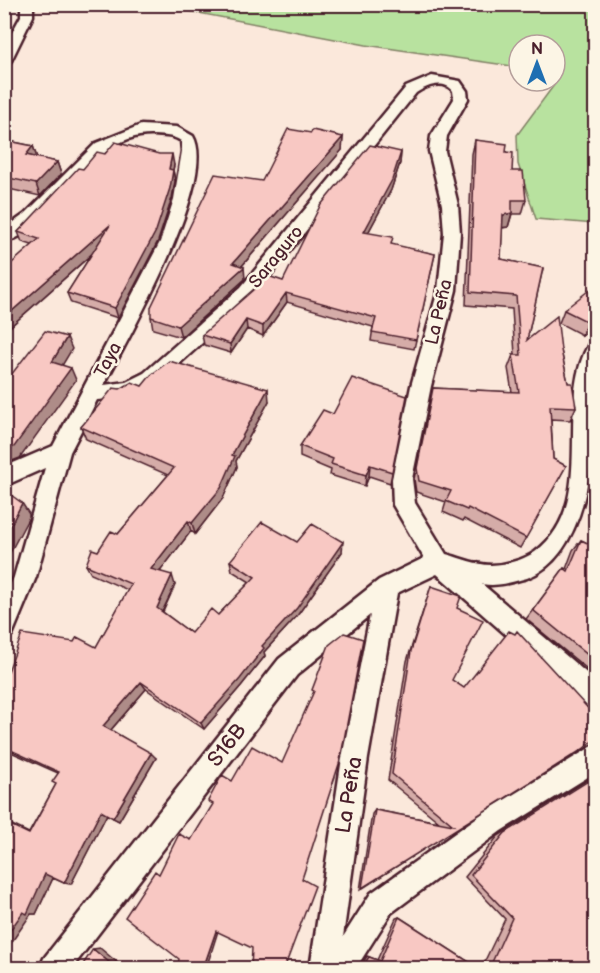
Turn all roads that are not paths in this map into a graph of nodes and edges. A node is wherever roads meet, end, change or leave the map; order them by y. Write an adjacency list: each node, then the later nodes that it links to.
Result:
1 (27, 4): 2 (street)
2 (4, 62)
3 (431, 80): 6 (street, Saraguro); 9 (street, La Peña)
4 (4, 237): 6 (street, Taya)
5 (596, 349): 9 (street)
6 (91, 392): 7 (street, Taya)
7 (60, 452): 8 (street); 11 (street, Taya)
8 (4, 477)
9 (439, 562): 10 (street, S16B); 12 (street)
10 (387, 587): 14 (street, S16B); 15 (street, La Peña)
11 (4, 627)
12 (596, 698)
13 (596, 757): 16 (street)
14 (54, 969)
15 (324, 969)
16 (340, 969)

